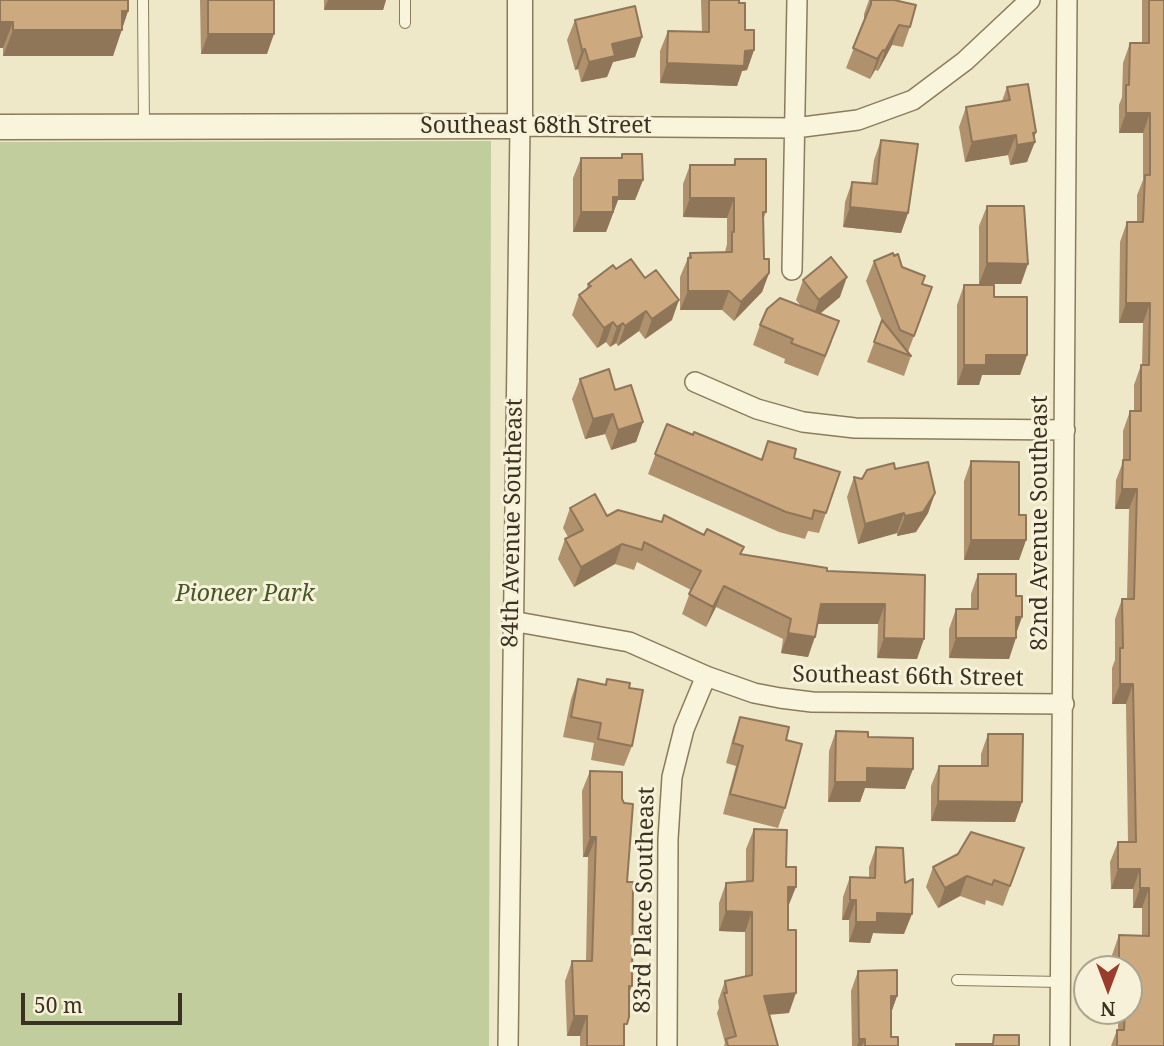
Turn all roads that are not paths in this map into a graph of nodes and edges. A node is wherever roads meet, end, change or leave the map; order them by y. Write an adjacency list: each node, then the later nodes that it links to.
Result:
1 (143, 0): 8 (lane)
2 (405, 0): 7 (lane)
3 (520, 0): 9 (street, 84th Avenue Southeast)
4 (797, 0): 11 (street)
5 (1030, 0): 11 (street, Southeast 68th Street)
6 (1067, 0): 14 (street, 82nd Avenue Southeast)
7 (405, 23)
8 (144, 126): 9 (street, Southeast 68th Street); 10 (street, Southeast 68th Street)
9 (520, 126): 11 (street, Southeast 68th Street); 15 (street, 84th Avenue Southeast)
10 (0, 127)
11 (795, 128): 12 (street)
12 (792, 270)
13 (695, 382): 14 (street)
14 (1065, 430): 17 (street, 82nd Avenue Southeast)
15 (512, 621): 16 (street, Southeast 66th Street); 20 (street, 84th Avenue Southeast)
16 (706, 676): 17 (street, Southeast 66th Street); 21 (street, 83rd Place Southeast)
17 (1064, 704): 19 (street, 82nd Avenue Southeast)
18 (957, 980): 19 (lane)
19 (1060, 982): 22 (street, 82nd Avenue Southeast)
20 (508, 1046)
21 (667, 1046)
22 (1059, 1046)

